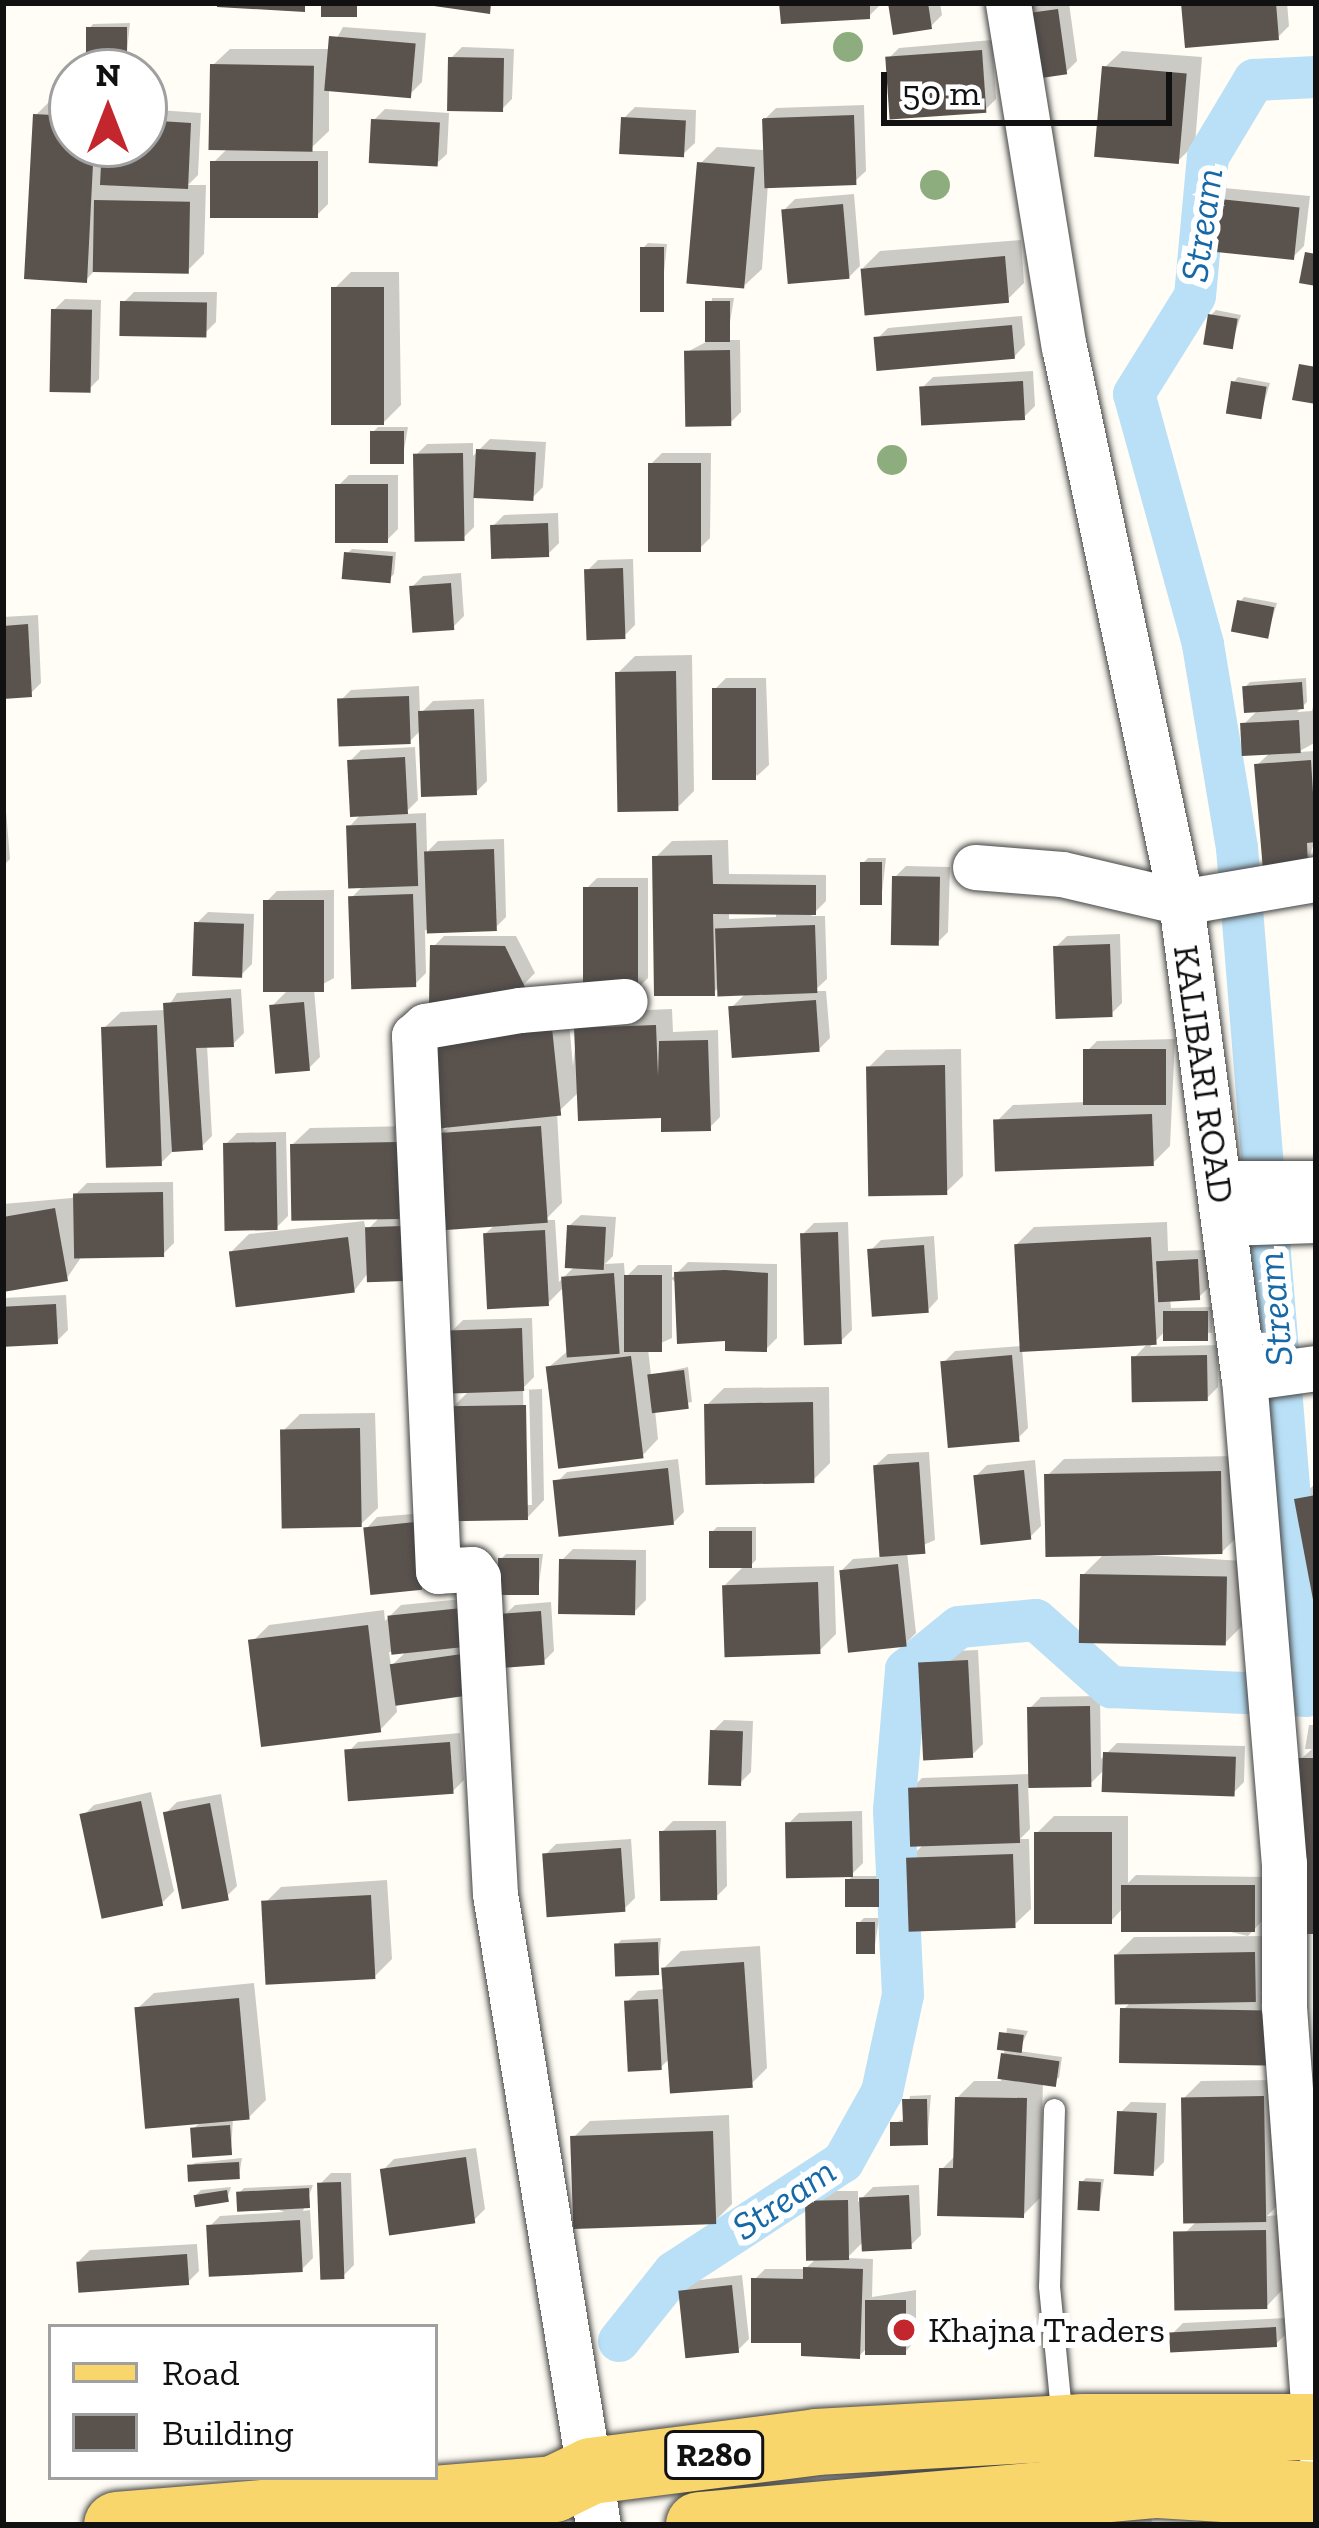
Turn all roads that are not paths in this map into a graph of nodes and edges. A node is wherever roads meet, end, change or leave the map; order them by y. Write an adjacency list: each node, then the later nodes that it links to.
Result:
1 (1008, 3): 4 (street, KALIBARI ROAD)
2 (974, 867): 4 (street)
3 (1316, 879): 4 (street)
4 (1183, 901): 7 (street, KALIBARI ROAD)
5 (625, 1001): 15 (street)
6 (1316, 1183): 7 (street)
7 (1223, 1203): 8 (street); 10 (street, KALIBARI ROAD)
8 (1316, 1220)
9 (1316, 1368): 10 (street)
10 (1246, 1378): 13 (street, KALIBARI ROAD)
11 (1054, 2109): 12 (lane)
12 (1063, 2428): 13 (main road, R280); 15 (main road, R280)
13 (1315, 2433)
14 (1316, 2495): 17 (main road, R280)
15 (595, 2498): 16 (main road, R280)
16 (139, 2523)
17 (699, 2525)

